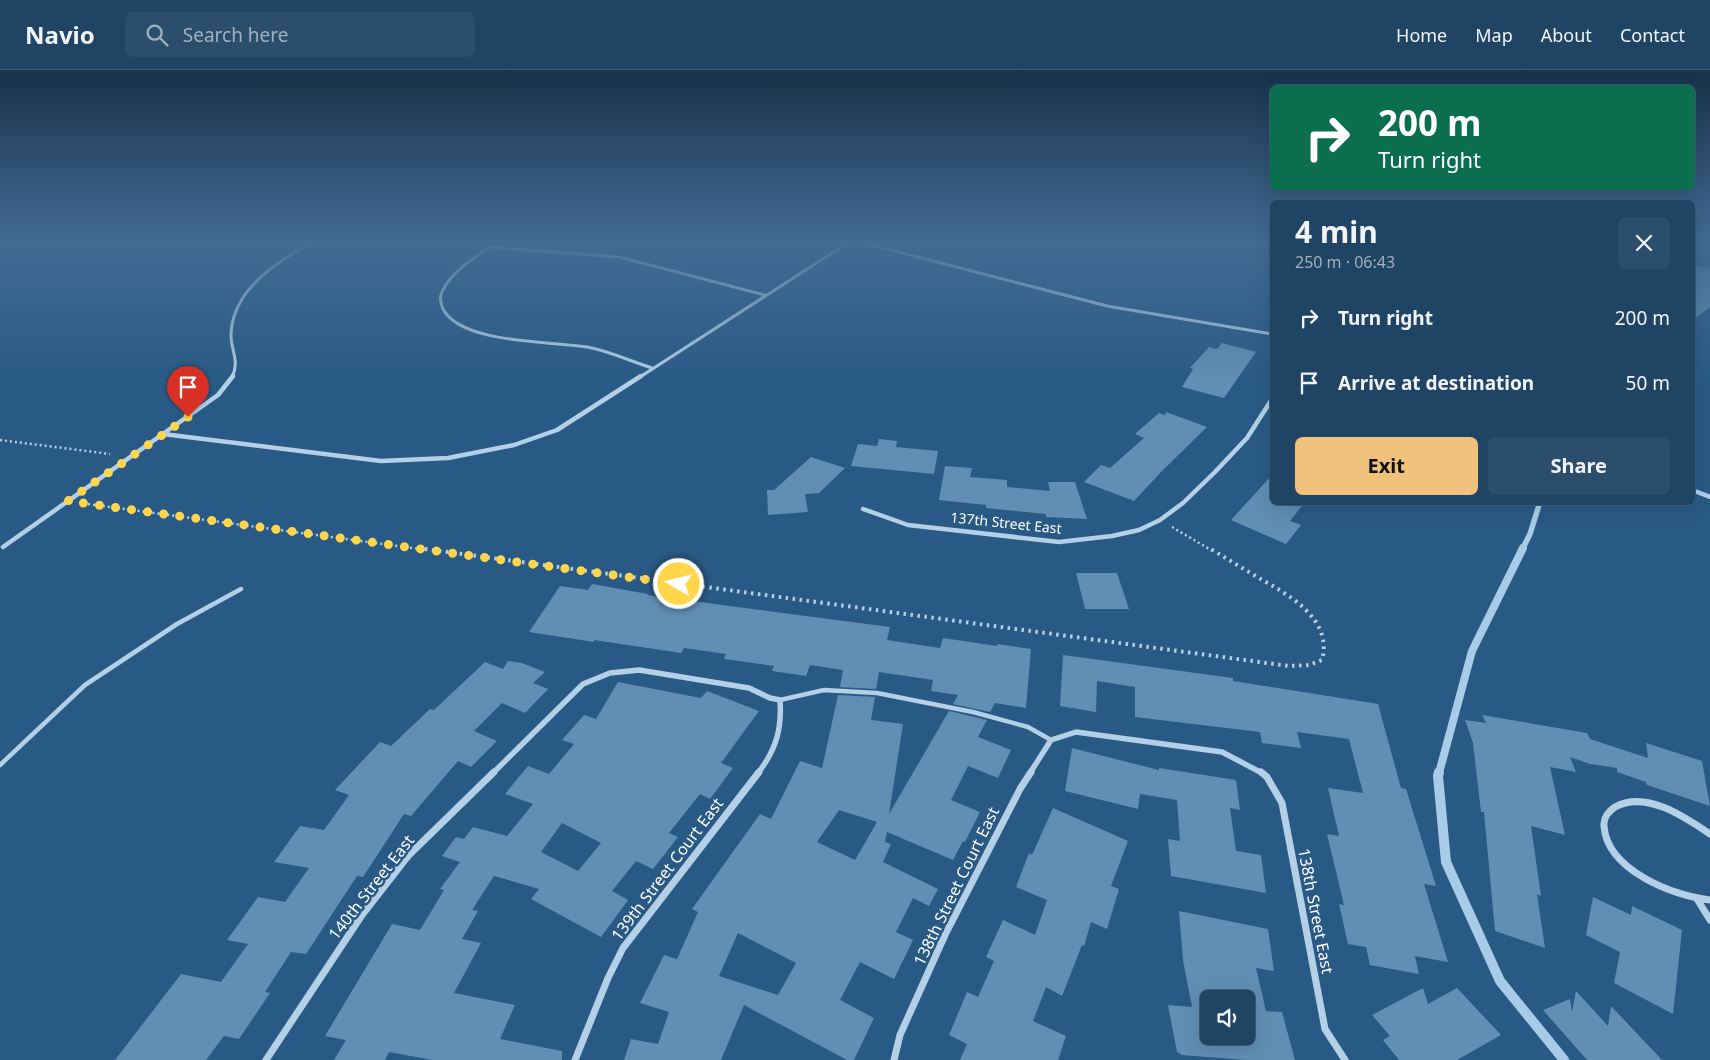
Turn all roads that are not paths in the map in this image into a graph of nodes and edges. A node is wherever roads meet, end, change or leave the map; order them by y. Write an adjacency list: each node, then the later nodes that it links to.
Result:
1 (251, 288): 10 (street)
2 (443, 288): 8 (street)
3 (739, 288): 6 (street)
4 (776, 288): 6 (street)
5 (1038, 288): 7 (street)
6 (765, 295): 8 (street)
7 (1270, 334)
8 (652, 368): 10 (street)
9 (1270, 402): 13 (street, 137th Street East)
10 (163, 434): 14 (street)
11 (1695, 491): 12 (street)
12 (1710, 497)
13 (863, 509)
14 (3, 547)
15 (241, 589): 18 (lane)
16 (780, 700): 17 (lane); 23 (street, 140th Street East); 24 (street, 139th Street Court East)
17 (1051, 740): 25 (street, 138th Street Court East); 26 (street, 138th Street East)
18 (0, 764)
19 (1710, 834): 20 (street)
20 (1697, 900): 21 (street); 22 (street)
21 (1710, 900)
22 (1710, 920)
23 (266, 1060)
24 (575, 1060)
25 (894, 1060)
26 (1345, 1060)

